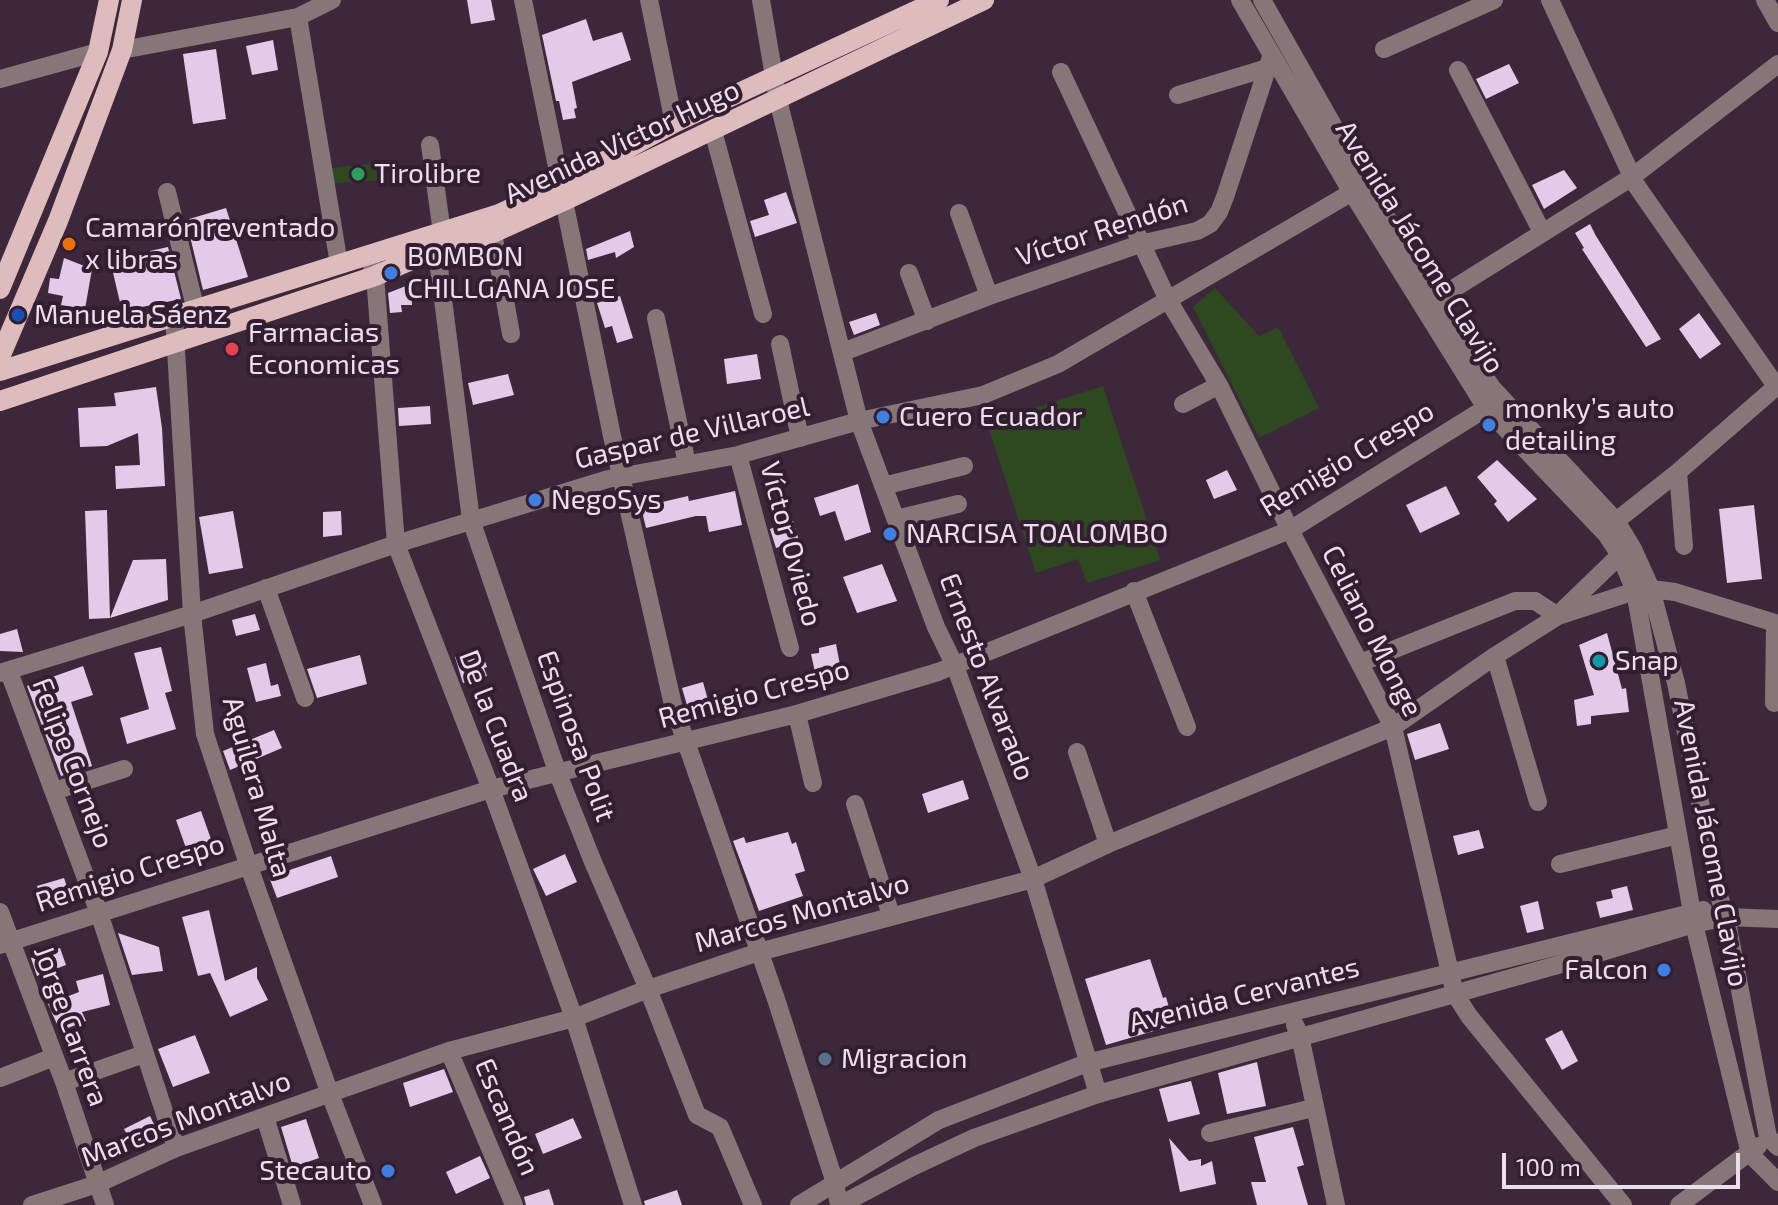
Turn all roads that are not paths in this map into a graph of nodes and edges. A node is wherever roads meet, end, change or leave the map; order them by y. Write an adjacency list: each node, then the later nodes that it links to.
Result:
1 (109, 0): 18 (main road)
2 (132, 0): 17 (main road)
3 (332, 0): 14 (street)
4 (523, 0): 33 (street)
5 (649, 0): 27 (street)
6 (761, 0): 23 (street, Ernesto Alvarado)
7 (984, 0): 26 (main road, Avenida Victor Hugo)
8 (1240, 0): 19 (street, Avenida Jácome Clavijo)
9 (1262, 0): 31 (street, Avenida Jácome Clavijo)
10 (1494, 0): 16 (street)
11 (1550, 0): 30 (street)
12 (1765, 0): 15 (street)
13 (927, 3): 23 (main road, Avenida Victor Hugo)
14 (298, 17): 17 (street); 40 (street)
15 (1778, 23)
16 (1384, 49)
17 (122, 50): 56 (main road)
18 (98, 52): 24 (street); 43 (main road)
19 (1269, 62): 25 (street); 31 (street, Avenida Jácome Clavijo); 38 (street, Víctor Rendón)
20 (1778, 64): 30 (street)
21 (1458, 70): 35 (street)
22 (1061, 72): 38 (street, Celiano Monge)
23 (775, 74): 26 (street, Ernesto Alvarado); 27 (main road, Avenida Victor Hugo)
24 (0, 79)
25 (1178, 95)
26 (778, 100): 28 (main road, Avenida Victor Hugo); 55 (street, Ernesto Alvarado)
27 (674, 123): 33 (main road, Avenida Victor Hugo)
28 (713, 131): 33 (main road, Avenida Victor Hugo); 48 (street)
29 (430, 145): 37 (street, Espinosa Polit)
30 (1632, 177): 35 (street); 59 (street)
31 (1358, 187): 45 (street, Gaspar de Villaroel); 46 (street, Avenida Jácome Clavijo); 62 (street, Avenida Jácome Clavijo)
32 (167, 192): 47 (street)
33 (563, 193): 36 (main road, Avenida Victor Hugo); 37 (main road, Avenida Victor Hugo); 69 (street)
34 (959, 213): 44 (street)
35 (1542, 232): 46 (street)
36 (493, 233): 37 (main road, Avenida Victor Hugo); 52 (street)
37 (439, 242): 39 (main road, Avenida Victor Hugo); 42 (main road, Avenida Victor Hugo); 73 (street, Espinosa Polit)
38 (1140, 244): 44 (street, Víctor Rendón); 45 (street, Celiano Monge)
39 (369, 255): 40 (main road, Avenida Victor Hugo); 42 (street, De la Cuadra)
40 (339, 264): 47 (main road, Avenida Victor Hugo)
41 (909, 273): 51 (street)
42 (375, 276): 53 (main road, Avenida Victor Hugo); 76 (street, De la Cuadra)
43 (0, 289)
44 (989, 296): 51 (street, Víctor Rendón)
45 (1167, 298): 58 (street, Celiano Monge); 63 (street, Gaspar de Villaroel)
46 (1437, 299): 74 (street, Avenida Jácome Clavijo)
47 (196, 311): 49 (main road, Avenida Victor Hugo)
48 (763, 314)
49 (174, 317): 53 (street, Aguilera Malta); 57 (main road, Avenida Victor Hugo)
50 (656, 318): 66 (street)
51 (927, 321): 55 (street, Víctor Rendón)
52 (511, 334)
53 (178, 342): 60 (main road, Avenida Victor Hugo); 82 (street, Aguilera Malta)
54 (780, 344): 64 (street)
55 (843, 352): 63 (street, Ernesto Alvarado)
56 (0, 357)
57 (0, 371)
58 (1219, 385): 61 (street); 75 (street, Celiano Monge)
59 (1777, 386): 68 (street)
60 (0, 401)
61 (1183, 404)
62 (1486, 408): 74 (street, Avenida Jácome Clavijo); 75 (street, Remigio Crespo)
63 (859, 421): 64 (street, Gaspar de Villaroel); 70 (street, Ernesto Alvarado)
64 (800, 438): 65 (street, Gaspar de Villaroel)
65 (738, 455): 66 (street, Gaspar de Villaroel); 85 (street, Víctor Oviedo)
66 (687, 464): 69 (street, Gaspar de Villaroel)
67 (964, 466): 70 (street)
68 (1678, 472): 74 (street); 77 (street)
69 (621, 476): 73 (street, Gaspar de Villaroel); 95 (street)
70 (883, 486): 72 (street, Ernesto Alvarado)
71 (958, 504): 72 (street)
72 (896, 519): 88 (street, Ernesto Alvarado)
73 (471, 520): 76 (street, Gaspar de Villaroel); 98 (street, Espinosa Polit)
74 (1611, 527): 78 (street, Avenida Jácome Clavijo)
75 (1290, 530): 81 (street, Remigio Crespo); 87 (street, Celiano Monge)
76 (396, 544): 79 (street, Gaspar de Villaroel); 100 (street, De la Cuadra)
77 (1684, 546)
78 (1626, 552): 80 (street, Avenida Jácome Clavijo); 83 (street, Marcos Montalvo)
79 (266, 588): 82 (street, Gaspar de Villaroel); 90 (street)
80 (1643, 590): 83 (street, Marcos Montalvo); 84 (street); 104 (street, Avenida Jácome Clavijo); 112 (street, Avenida Jácome Clavijo)
81 (1134, 591): 88 (street, Remigio Crespo); 93 (street)
82 (192, 614): 89 (street, Gaspar de Villaroel); 106 (street, Aguilera Malta)
83 (1558, 616): 86 (street, Marcos Montalvo); 87 (street)
84 (1777, 623): 91 (street)
85 (790, 648)
86 (1495, 656): 94 (street, Marcos Montalvo); 102 (street)
87 (1360, 663): 94 (street, Celiano Monge)
88 (955, 666): 92 (street, Remigio Crespo); 108 (street, Ernesto Alvarado)
89 (4, 672): 101 (street, Felipe Cornejo)
90 (305, 698)
91 (1774, 703)
92 (797, 714): 95 (street, Remigio Crespo); 99 (street)
93 (1187, 727)
94 (1393, 727): 105 (street, Marcos Montalvo); 117 (street, Celiano Monge)
95 (684, 741): 98 (street, Remigio Crespo); 116 (street)
96 (1077, 752): 105 (street)
97 (124, 769): 101 (street)
98 (558, 774): 100 (street, Remigio Crespo); 118 (street, Espinosa Polit)
99 (813, 783)
100 (491, 789): 106 (street, Remigio Crespo); 121 (street, De la Cuadra)
101 (54, 791): 110 (street, Felipe Cornejo)
102 (1538, 802)
103 (855, 804): 111 (street)
104 (1678, 835): 107 (street); 113 (street, Avenida Jácome Clavijo)
105 (1108, 844): 108 (street, Marcos Montalvo)
106 (248, 864): 110 (street, Remigio Crespo); 129 (street, Aguilera Malta)
107 (1560, 864)
108 (1033, 879): 111 (street, Marcos Montalvo); 126 (street, Ernesto Alvarado)
109 (0, 912): 115 (street, Jorge Carrera)
110 (99, 913): 115 (street, Remigio Crespo); 124 (street, Felipe Cornejo)
111 (891, 915): 116 (street, Marcos Montalvo)
112 (1726, 917): 113 (street, Avenida Cervantes); 114 (street, Avenida Cervantes); 134 (street, Avenida Jácome Clavijo)
113 (1693, 918): 117 (street, Avenida Cervantes); 119 (street, Avenida Cervantes); 136 (street, Avenida Jácome Clavijo)
114 (1778, 919)
115 (5, 944): 125 (street, Jorge Carrera)
116 (759, 952): 118 (street, Marcos Montalvo); 138 (street)
117 (1448, 972): 119 (street, Celiano Monge); 120 (street, Avenida Cervantes)
118 (648, 989): 121 (street, Marcos Montalvo); 146 (street, Espinosa Polit)
119 (1455, 994): 122 (street, Avenida Cervantes); 150 (street, Celiano Monge)
120 (1290, 1012): 122 (street); 126 (street, Avenida Cervantes)
121 (574, 1018): 123 (street, Marcos Montalvo); 145 (street, De la Cuadra)
122 (1300, 1036): 130 (street, Avenida Cervantes); 131 (street)
123 (449, 1051): 129 (street, Marcos Montalvo); 144 (street, Escandón)
124 (144, 1054): 128 (street); 135 (street, Felipe Cornejo)
125 (54, 1057): 127 (street); 128 (street, Jorge Carrera)
126 (1087, 1063): 130 (street, Ernesto Alvarado); 138 (street, Avenida Cervantes)
127 (0, 1078)
128 (64, 1082): 139 (street, Jorge Carrera)
129 (330, 1094): 132 (street, Marcos Montalvo); 143 (street, Aguilera Malta)
130 (1098, 1094): 148 (street, Avenida Cervantes)
131 (1313, 1108): 133 (street); 149 (street)
132 (265, 1117): 135 (street, Marcos Montalvo); 142 (street)
133 (1210, 1133)
134 (1775, 1136): 136 (street)
135 (176, 1148): 139 (street, Marcos Montalvo)
136 (1750, 1154): 137 (street); 151 (street)
137 (1778, 1182)
138 (835, 1183): 147 (street, Avenida Cervantes); 148 (street)
139 (97, 1184): 140 (street, Marcos Montalvo); 141 (street, Jorge Carrera)
140 (32, 1205)
141 (105, 1205)
142 (292, 1205)
143 (373, 1205)
144 (514, 1205)
145 (633, 1205)
146 (753, 1205)
147 (799, 1205)
148 (839, 1205)
149 (1336, 1205)
150 (1623, 1205)
151 (1679, 1205)

